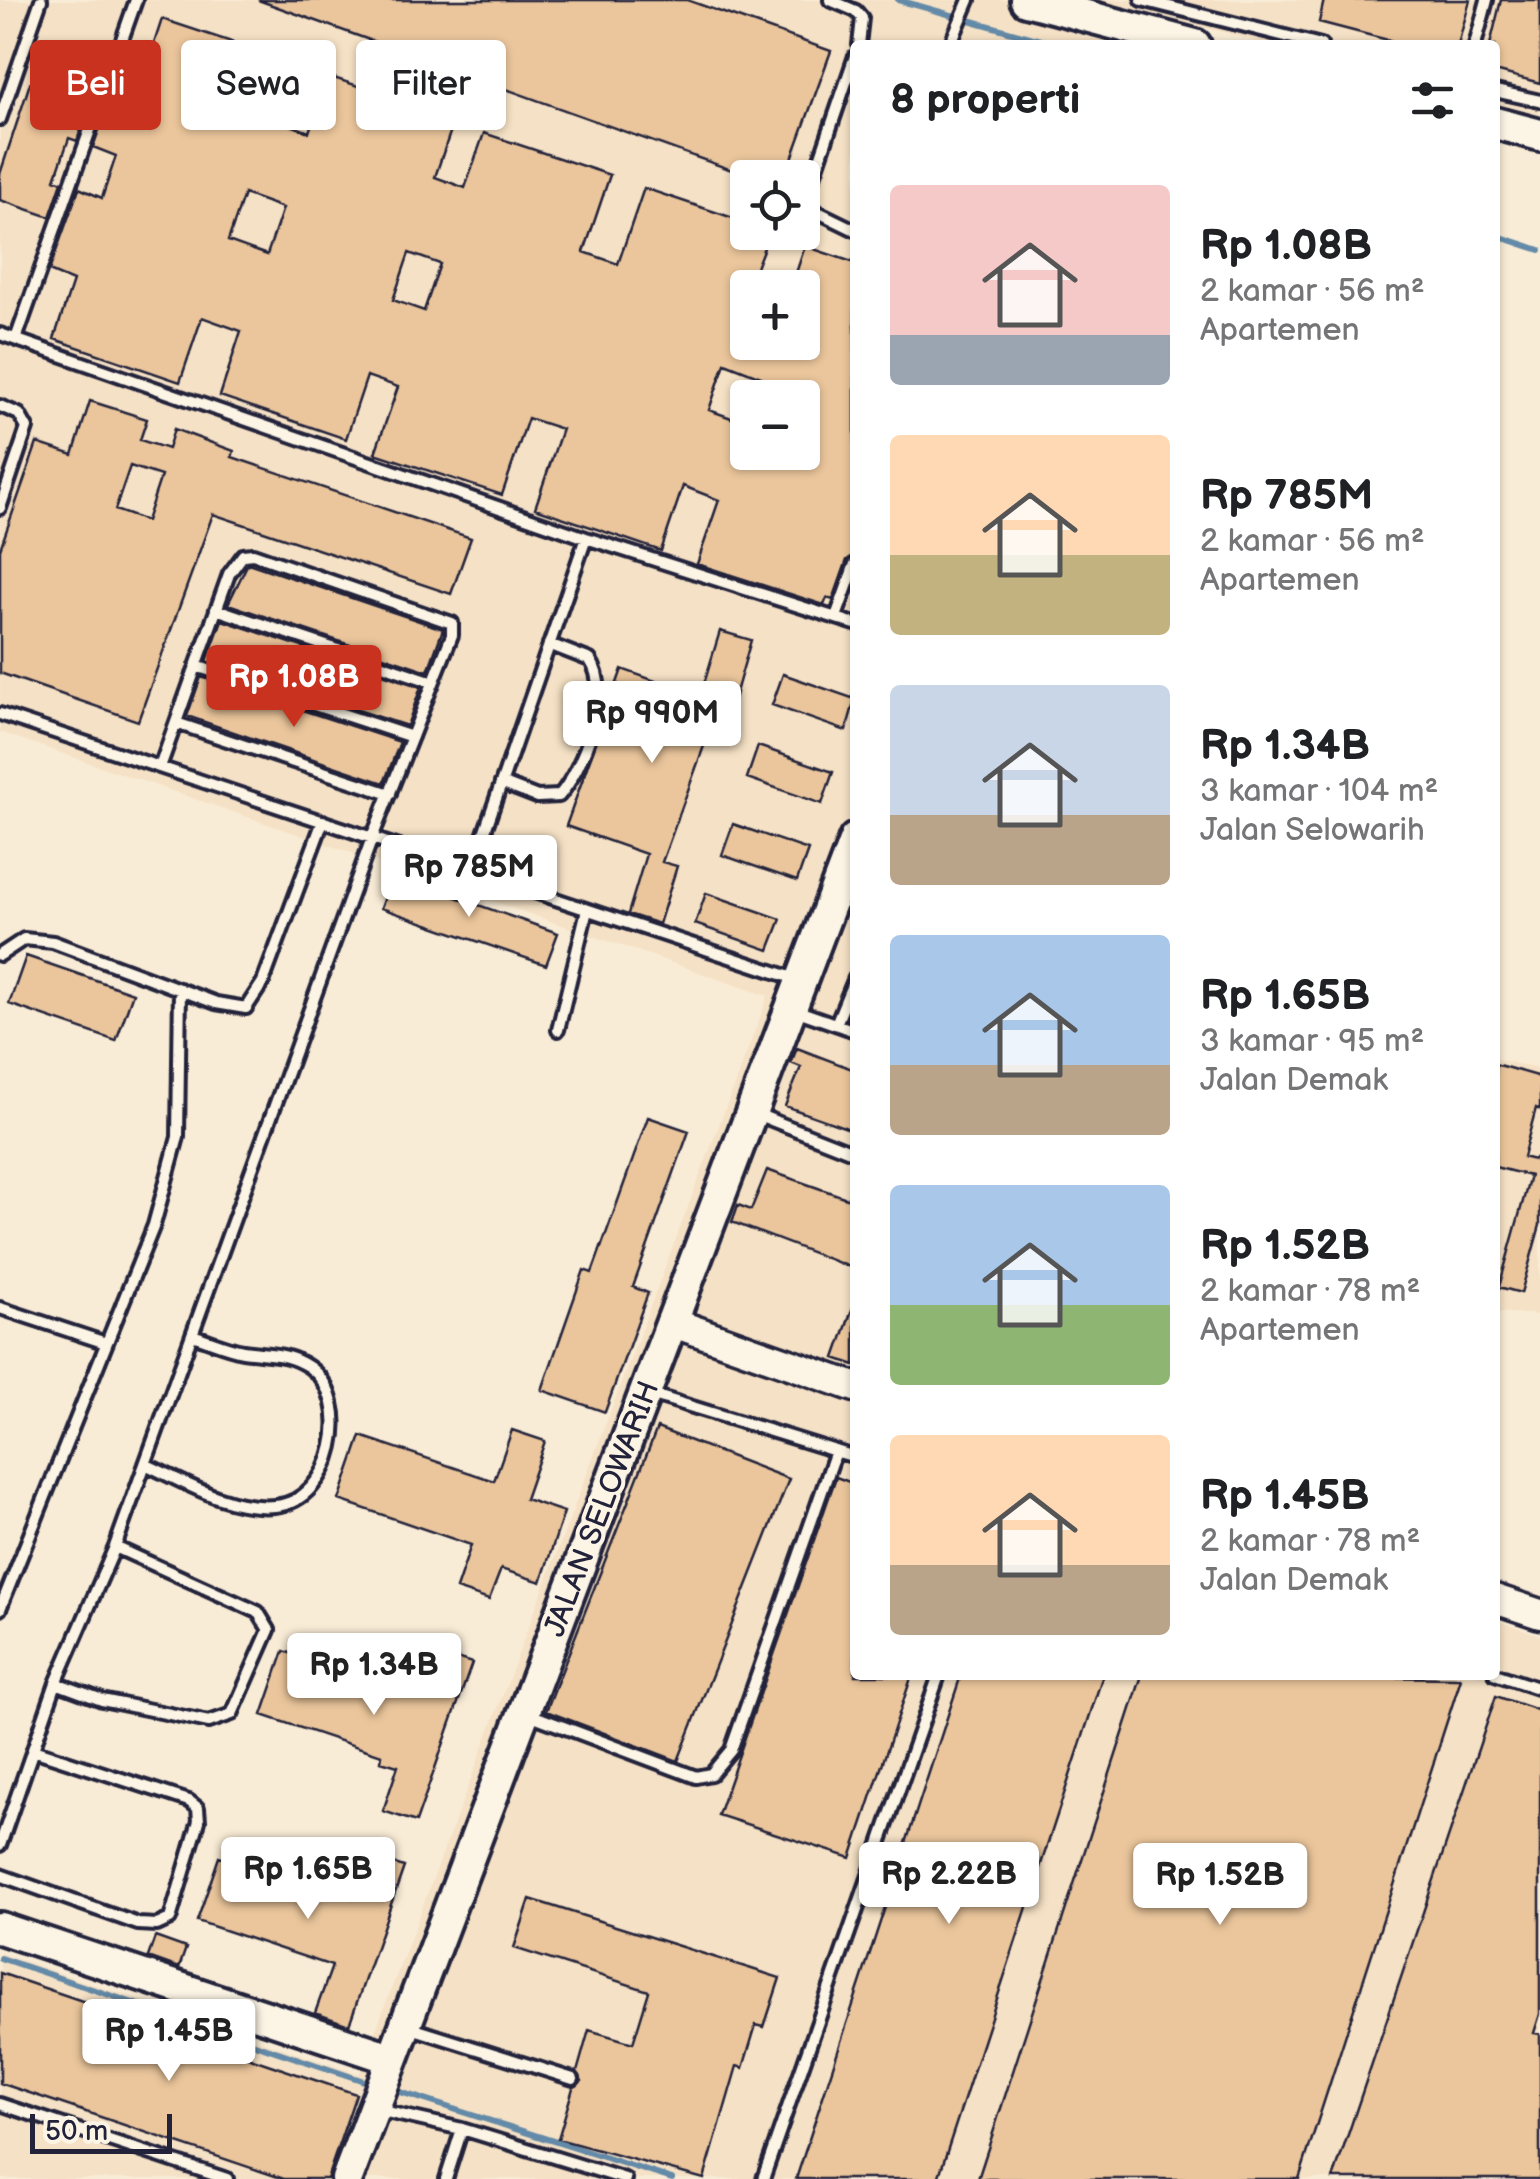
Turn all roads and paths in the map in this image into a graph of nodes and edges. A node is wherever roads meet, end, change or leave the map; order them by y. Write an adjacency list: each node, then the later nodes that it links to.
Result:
1 (41, 0): 16 (lane)
2 (136, 0): 21 (lane)
3 (830, 0): 8 (lane)
4 (1026, 0): 10 (main road)
5 (1142, 0): 11 (lane)
6 (1487, 0): 12 (lane)
7 (968, 4): 9 (lane)
8 (860, 40)
9 (952, 40)
10 (1153, 40)
11 (1302, 40)
12 (1476, 40)
13 (850, 71): 19 (lane)
14 (1500, 93): 15 (lane)
15 (1540, 101)
16 (0, 119)
17 (1500, 125): 18 (main road)
18 (1540, 135)
19 (850, 228)
20 (0, 334): 21 (lane)
21 (16, 339): 24 (lane)
22 (0, 406): 23 (lane)
23 (0, 508)
24 (586, 538): 27 (lane); 29 (lane)
25 (850, 578): 27 (lane)
26 (216, 609): 30 (lane); 31 (lane); 31 (lane)
27 (836, 617): 28 (lane)
28 (850, 622)
29 (549, 644): 36 (lane); 36 (lane)
30 (196, 666): 33 (lane); 34 (lane)
31 (434, 682): 34 (lane)
32 (0, 714): 35 (lane)
33 (176, 723): 35 (lane); 37 (lane)
34 (412, 737): 37 (lane)
35 (160, 766): 38 (lane)
36 (501, 782): 41 (lane)
37 (390, 794): 39 (lane)
38 (323, 821): 39 (lane); 44 (lane)
39 (372, 838): 41 (lane); 54 (lane)
40 (850, 852): 46 (main road, JALAN SELOWARIH)
41 (470, 871): 42 (lane)
42 (588, 910): 46 (lane); 49 (lane)
43 (0, 955): 44 (lane)
44 (180, 989): 55 (lane)
45 (850, 990): 47 (lane)
46 (796, 994): 47 (lane); 50 (main road, JALAN SELOWARIH)
47 (836, 1024): 48 (lane)
48 (850, 1029)
49 (558, 1030)
50 (748, 1111): 51 (lane); 53 (main road, JALAN SELOWARIH)
51 (850, 1151)
52 (0, 1308): 55 (lane)
53 (671, 1322): 56 (street); 57 (main road, JALAN SELOWARIH)
54 (192, 1335): 60 (lane); 60 (lane)
55 (106, 1343): 63 (lane)
56 (850, 1384)
57 (646, 1392): 58 (lane); 69 (main road, JALAN SELOWARIH)
58 (836, 1451): 59 (lane); 69 (lane)
59 (850, 1456)
60 (145, 1464): 61 (lane)
61 (116, 1547): 67 (lane); 67 (lane)
62 (1500, 1601): 64 (street)
63 (0, 1609)
64 (1540, 1614)
65 (1500, 1676): 68 (lane)
66 (938, 1680): 84 (lane)
67 (56, 1683): 70 (lane)
68 (1540, 1688)
69 (525, 1712): 74 (main road, JALAN SELOWARIH)
70 (34, 1750): 71 (lane); 72 (lane)
71 (0, 1846)
72 (0, 1875)
73 (0, 1928): 75 (main road)
74 (403, 2026): 75 (main road, JALAN SELOWARIH); 76 (lane)
75 (390, 2058): 78 (main road, JALAN SELOWARIH)
76 (573, 2079)
77 (0, 2104): 80 (lane)
78 (372, 2109): 79 (lane); 81 (main road, JALAN SELOWARIH)
79 (462, 2130): 82 (lane); 83 (lane)
80 (227, 2179)
81 (347, 2179)
82 (446, 2179)
83 (625, 2179)
84 (763, 2179)

